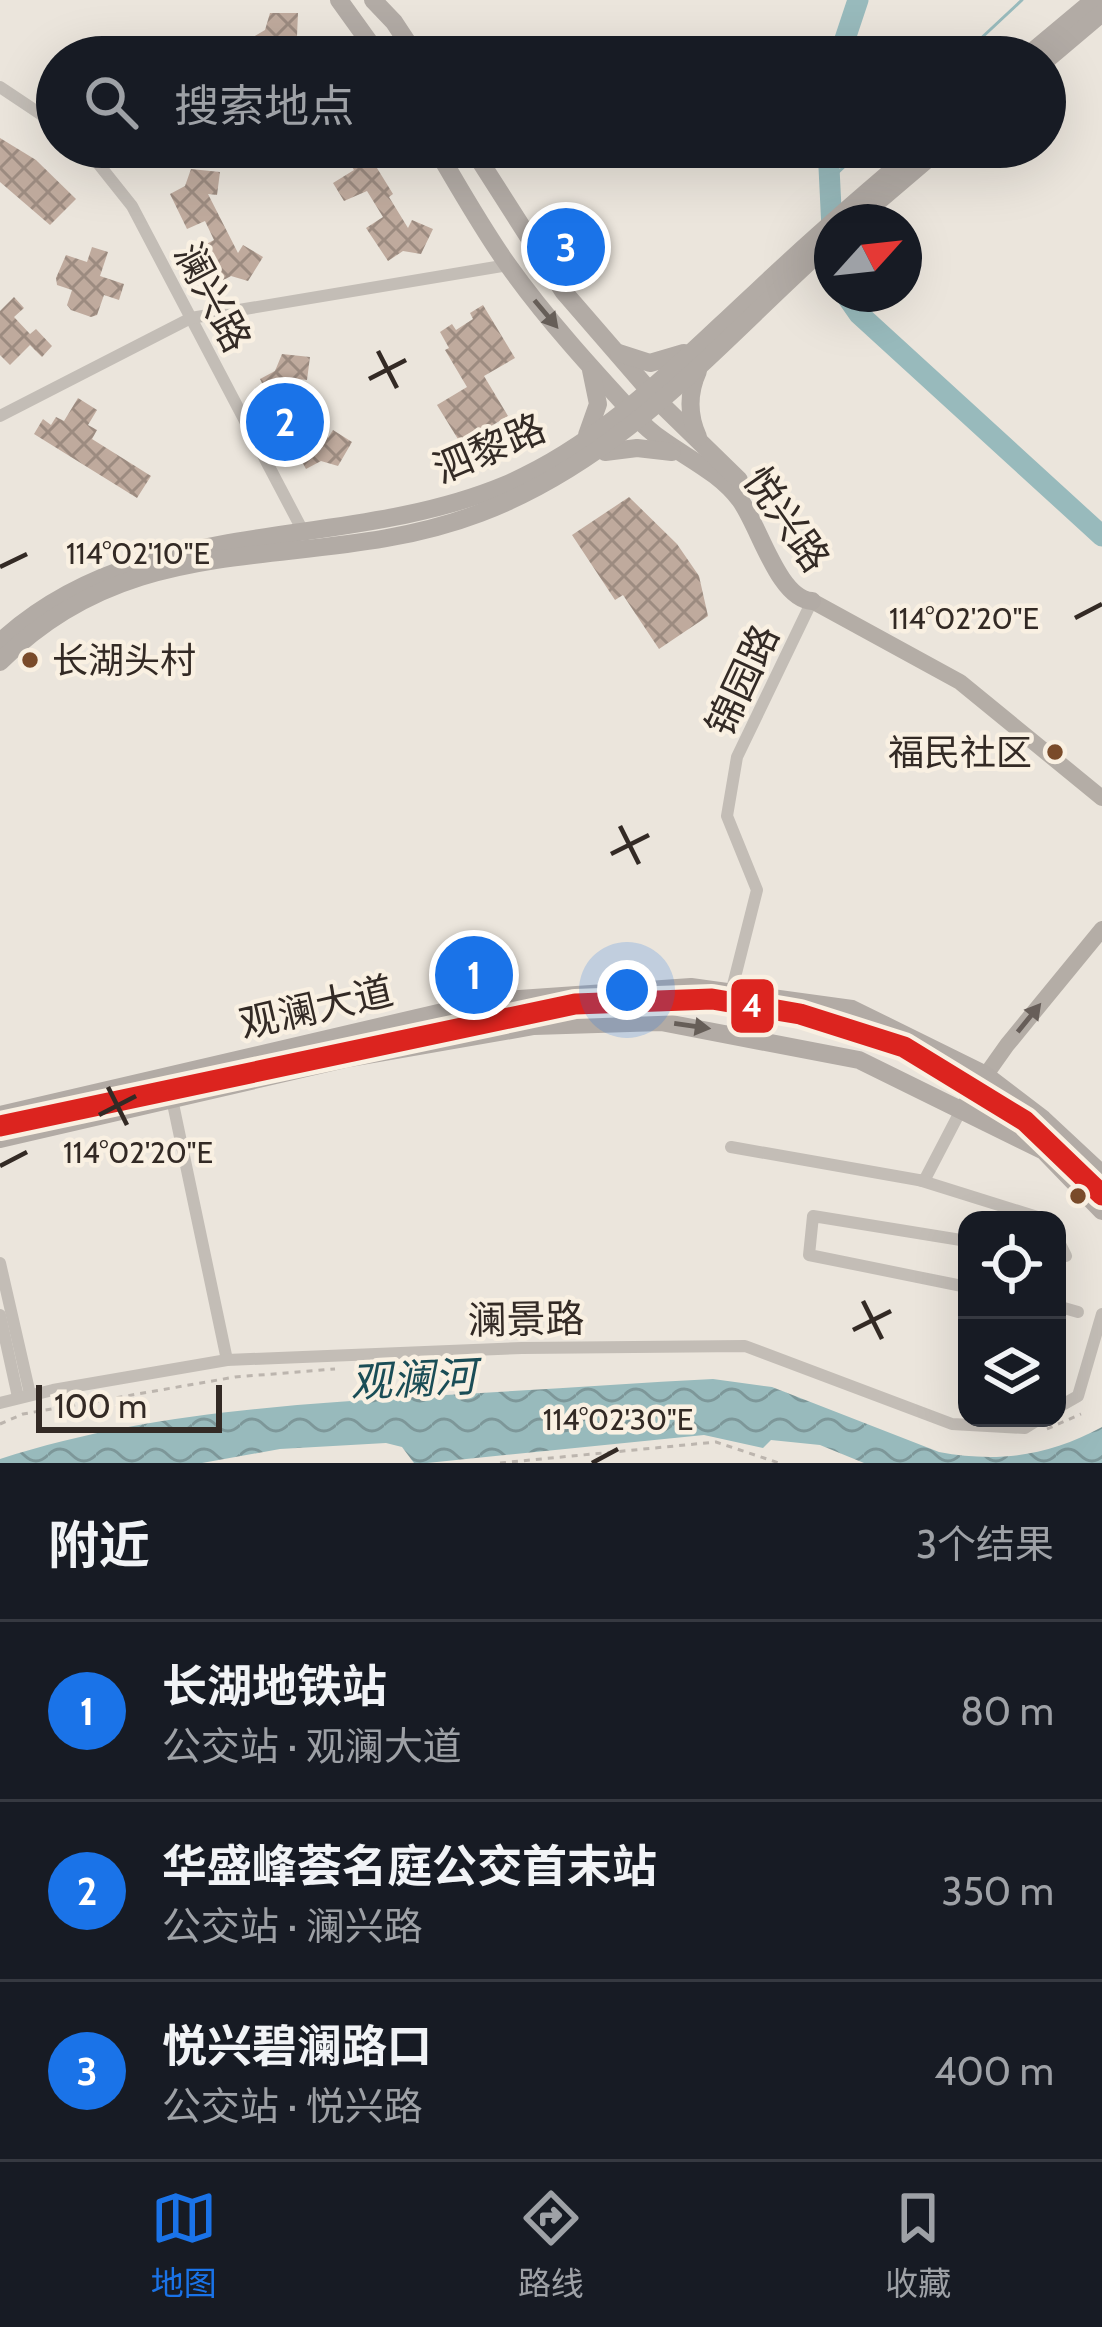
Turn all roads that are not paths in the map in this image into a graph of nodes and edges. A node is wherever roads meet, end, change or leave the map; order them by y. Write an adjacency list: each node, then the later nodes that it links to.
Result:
1 (339, 0): 4 (main road)
2 (374, 0): 4 (main road); 6 (main road)
3 (1094, 0): 7 (main road)
4 (357, 10)
5 (1102, 13): 8 (main road)
6 (403, 36)
7 (1051, 36)
8 (1066, 43)
9 (0, 87): 10 (street)
10 (36, 111)
11 (103, 168): 20 (street, 澜兴路)
12 (448, 168): 19 (main road, 悦兴路)
13 (484, 168): 21 (main road, 悦兴路)
14 (899, 168): 16 (main road, 泗黎路)
15 (915, 168): 17 (main road, 泗黎路)
16 (862, 204)
17 (866, 204)
18 (814, 250): 22 (main road, 泗黎路)
19 (508, 265): 20 (street); 23 (main road, 悦兴路, one-way to 23)
20 (191, 319): 26 (street); 30 (street, 澜兴路)
21 (615, 350): 22 (main road); 24 (main road, 悦兴路)
22 (702, 353): 24 (main road, 泗黎路); 28 (main road)
23 (587, 360): 25 (main road, 悦兴路); 27 (main road)
24 (655, 397): 25 (main road, 泗黎路); 28 (main road, 悦兴路)
25 (635, 415): 27 (main road, 泗黎路); 29 (main road, 悦兴路)
26 (0, 416)
27 (585, 450): 29 (main road); 30 (main road, 泗黎路)
28 (708, 450): 31 (main road, 悦兴路)
29 (688, 458): 31 (main road, 悦兴路)
30 (308, 539): 32 (main road, 泗黎路); 33 (main road, 泗黎路)
31 (812, 601): 34 (main road); 36 (street, 锦园路)
32 (0, 642)
33 (0, 662)
34 (1102, 798)
35 (1102, 929): 37 (main road, one-way to 35)
36 (731, 993): 37 (main road, 观澜大道); 39 (main road, 观澜大道)
37 (985, 1074): 40 (main road); 45 (main road, 观澜大道)
38 (172, 1099): 40 (main road, 观澜大道, one-way to 40); 41 (main road, 观澜大道); 56 (street)
39 (7, 1110)
40 (961, 1110): 46 (street); 48 (main road, 观澜大道)
41 (29, 1132): 42 (main road, 观澜大道); 44 (main road)
42 (0, 1139)
43 (731, 1147): 46 (street)
44 (0, 1157)
45 (1102, 1174)
46 (918, 1180): 47 (street)
47 (1018, 1211)
48 (1102, 1211)
49 (958, 1239): 51 (street)
50 (0, 1262): 57 (street)
51 (958, 1285)
52 (1066, 1309): 53 (street)
53 (1078, 1312)
54 (1102, 1314): 59 (street)
55 (0, 1315): 57 (street)
56 (227, 1360): 57 (street, 澜景路); 60 (street, 澜景路)
57 (24, 1396): 58 (street, 澜景路)
58 (0, 1403)
59 (1066, 1403)
60 (958, 1424)

